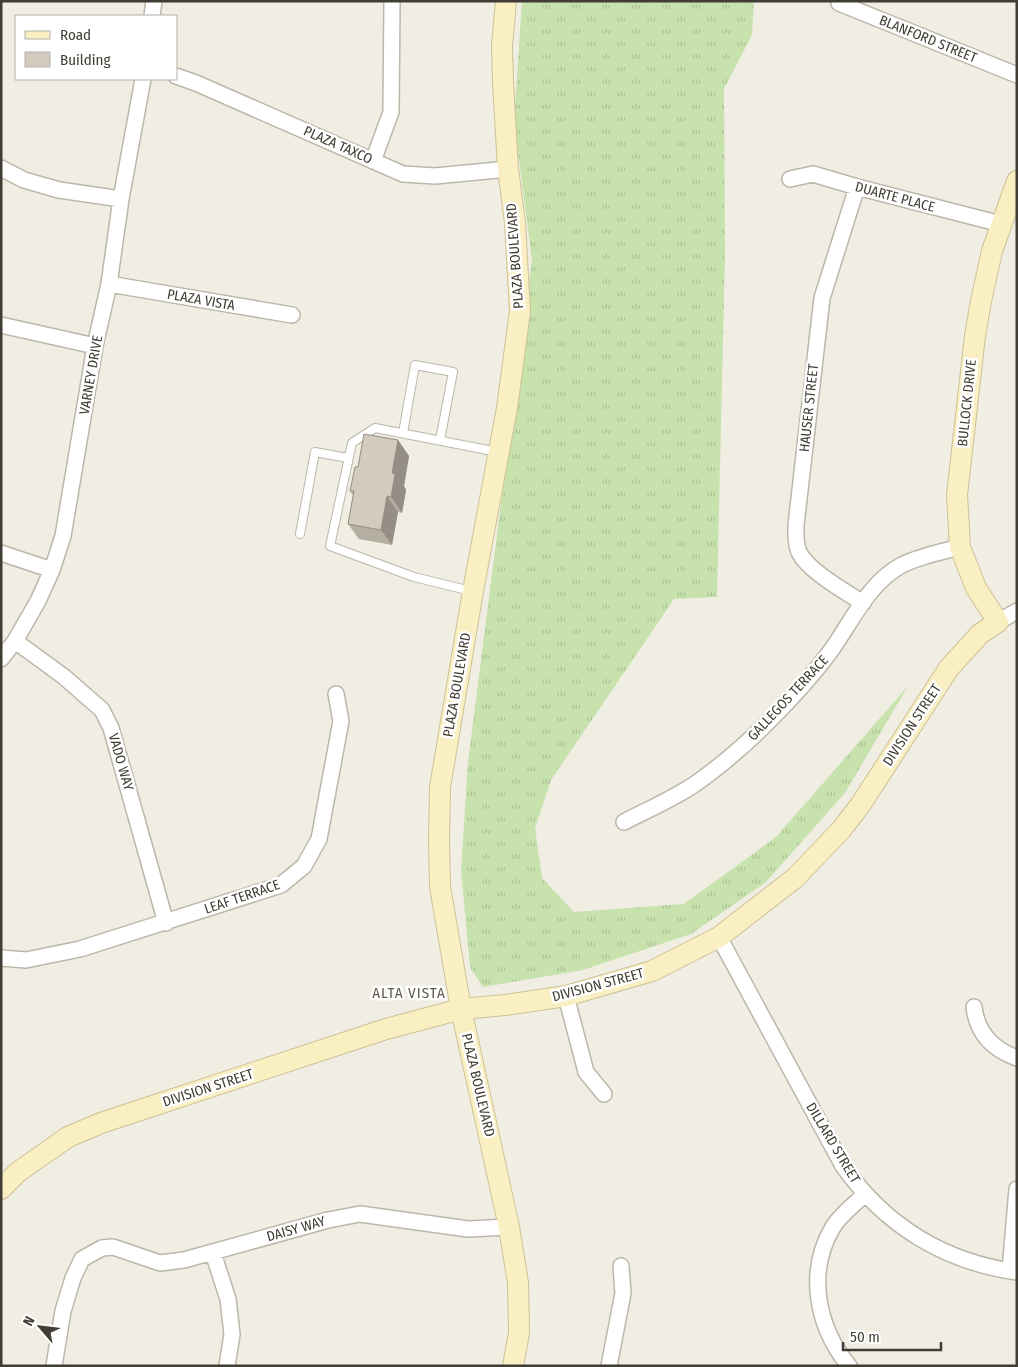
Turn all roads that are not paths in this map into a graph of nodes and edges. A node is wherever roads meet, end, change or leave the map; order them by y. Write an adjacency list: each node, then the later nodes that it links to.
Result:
1 (154, 1): 5 (street)
2 (392, 1): 9 (street)
3 (506, 1): 11 (main road, PLAZA BOULEVARD)
4 (839, 3): 6 (street, BLANFORD STREET)
5 (152, 15)
6 (1017, 75)
7 (178, 77): 9 (street, PLAZA TAXCO)
8 (143, 80): 15 (street, VARNEY DRIVE)
9 (373, 161): 11 (street, PLAZA TAXCO)
10 (1, 168): 15 (street)
11 (508, 169): 23 (main road, PLAZA BOULEVARD)
12 (790, 179): 14 (street, DUARTE PLACE)
13 (1017, 181): 16 (main road, BULLOCK DRIVE)
14 (857, 187): 16 (street, DUARTE PLACE); 30 (street, HAUSER STREET)
15 (120, 199): 17 (street, VARNEY DRIVE)
16 (1001, 224): 26 (main road, BULLOCK DRIVE)
17 (109, 284): 18 (street, PLAZA VISTA); 20 (street, VARNEY DRIVE)
18 (292, 315)
19 (1, 325): 20 (street)
20 (95, 346): 28 (street, VARNEY DRIVE)
21 (403, 433): 22 (lane); 22 (lane); 24 (lane)
22 (440, 440): 23 (lane)
23 (499, 453): 29 (main road, PLAZA BOULEVARD)
24 (348, 458): 25 (lane); 29 (lane)
25 (300, 534)
26 (960, 547): 30 (street, GALLEGOS TERRACE); 32 (main road, BULLOCK DRIVE)
27 (1, 553): 28 (street)
28 (52, 570): 33 (street, VARNEY DRIVE)
29 (473, 591): 42 (main road, PLAZA BOULEVARD)
30 (863, 603): 36 (street, GALLEGOS TERRACE)
31 (1017, 611): 32 (street, DIVISION STREET)
32 (998, 622): 38 (main road, DIVISION STREET)
33 (15, 641): 34 (street, VARNEY DRIVE); 37 (street, VADO WAY)
34 (1, 659)
35 (336, 694): 37 (street, LEAF TERRACE)
36 (624, 822)
37 (166, 923): 39 (street, LEAF TERRACE)
38 (719, 937): 40 (main road, DIVISION STREET); 47 (street, DILLARD STREET)
39 (1, 958)
40 (566, 996): 42 (main road, DIVISION STREET); 44 (street)
41 (974, 1007): 43 (street)
42 (461, 1009): 45 (main road, DIVISION STREET); 48 (main road, PLAZA BOULEVARD)
43 (1017, 1058)
44 (604, 1094)
45 (1, 1189)
46 (1017, 1189): 51 (street)
47 (865, 1194): 51 (street, DILLARD STREET); 56 (street)
48 (510, 1227): 49 (street, DAISY WAY); 54 (main road, PLAZA BOULEVARD)
49 (213, 1253): 52 (street, DAISY WAY); 53 (street)
50 (621, 1266): 55 (street)
51 (1013, 1272)
52 (54, 1366)
53 (227, 1366)
54 (513, 1366)
55 (610, 1366)
56 (849, 1366)

